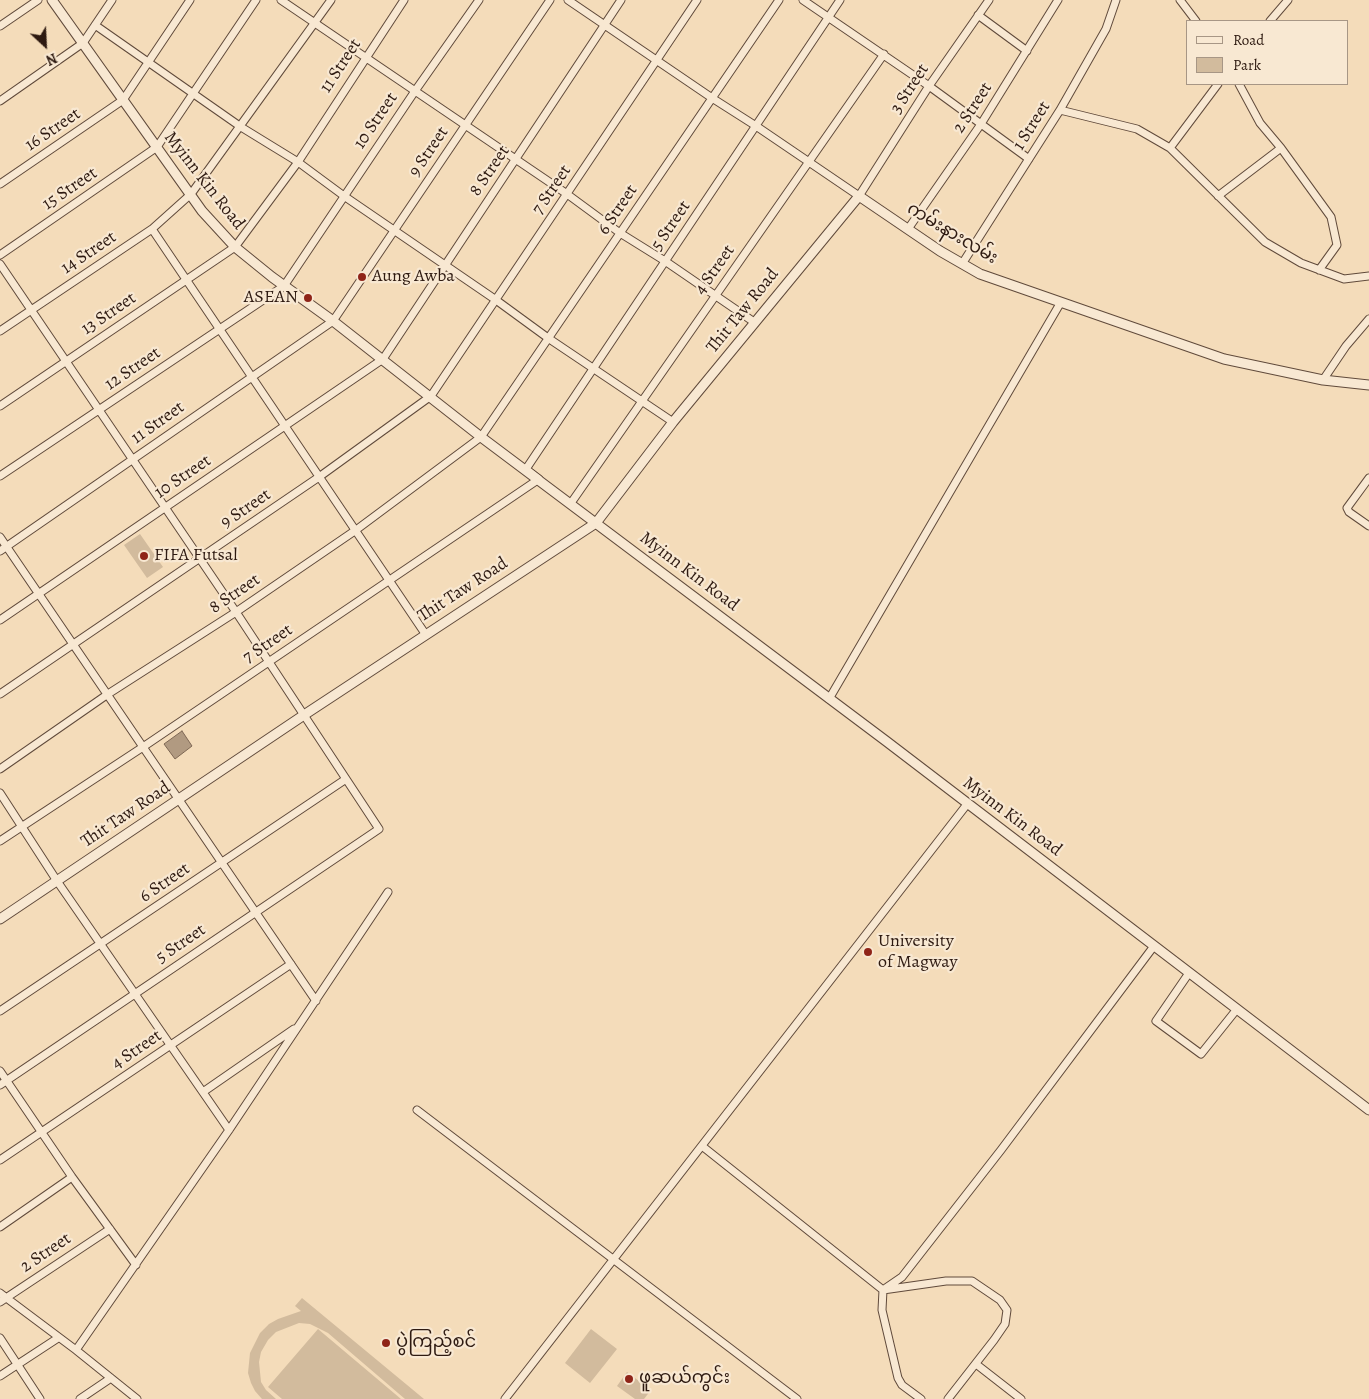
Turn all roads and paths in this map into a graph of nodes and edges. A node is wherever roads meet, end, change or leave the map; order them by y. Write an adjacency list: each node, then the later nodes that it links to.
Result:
1 (38, 0): 29 (street)
2 (52, 0): 30 (street, Myinn Kin Road)
3 (112, 0): 28 (street)
4 (190, 0): 35 (street)
5 (256, 0): 40 (street)
6 (281, 0): 26 (street)
7 (331, 0): 26 (street)
8 (404, 0): 33 (street, 11 Street)
9 (479, 0): 39 (street, 10 Street)
10 (550, 0): 46 (street, 9 Street)
11 (568, 0): 27 (street, ကမ်းနားလမ်း)
12 (621, 0): 27 (street, 8 Street)
13 (697, 0): 34 (street, 7 Street)
14 (779, 0): 41 (street, 6 Street)
15 (803, 0): 23 (street)
16 (840, 0): 23 (street, 5 Street)
17 (989, 0): 22 (street, 3 Street)
18 (1058, 0): 31 (street, 2 Street)
19 (1116, 0): 44 (street, 1 Street)
20 (1180, 0): 24 (street)
21 (1288, 0): 25 (street)
22 (978, 15): 31 (street); 38 (street, 3 Street)
23 (829, 17): 32 (street); 47 (street, 5 Street)
24 (1195, 20)
25 (1271, 20)
26 (315, 23): 33 (street); 48 (street)
27 (605, 24): 34 (street, ကမ်းနားလမ်း); 52 (street, 8 Street)
28 (95, 25): 30 (street); 35 (street)
29 (0, 26)
30 (83, 43): 42 (street, Myinn Kin Road); 43 (street)
31 (1027, 51): 45 (street, 2 Street)
32 (884, 54): 38 (street); 55 (street, 4 Street)
33 (365, 57): 39 (street); 54 (street, 11 Street)
34 (657, 59): 41 (street, ကမ်းနားလမ်း); 58 (street, 7 Street)
35 (149, 62): 40 (street); 42 (street)
36 (1217, 85): 50 (street)
37 (1240, 85): 51 (street)
38 (929, 86): 45 (street); 60 (street, 3 Street)
39 (415, 91): 46 (street); 59 (street, 10 Street)
40 (194, 93): 48 (street); 49 (street)
41 (712, 98): 47 (street, ကမ်းနားလမ်း); 65 (street, 6 Street)
42 (123, 100): 49 (street, Myinn Kin Road); 56 (street, 16 Street)
43 (0, 101)
44 (1060, 110): 50 (street); 53 (street, 1 Street)
45 (981, 124): 53 (street); 63 (street, 2 Street)
46 (465, 125): 52 (street); 64 (street, 9 Street)
47 (756, 126): 55 (street, ကမ်းနားလမ်း); 68 (street, 5 Street)
48 (241, 127): 54 (street); 57 (street)
49 (157, 147): 57 (street, Myinn Kin Road); 67 (street, 15 Street)
50 (1170, 148): 61 (street)
51 (1281, 148): 61 (street); 72 (street)
52 (516, 159): 58 (street); 71 (street, 8 Street)
53 (1029, 159): 70 (street, 1 Street)
54 (298, 162): 59 (street); 66 (street, 11 Street)
55 (809, 162): 60 (street, ကမ်းနားလမ်း); 76 (street, 4 Street)
56 (0, 184)
57 (191, 194): 62 (street, 14 Street); 66 (street, Myinn Kin Road)
58 (567, 194): 65 (street); 77 (street, 7 Street)
59 (344, 196): 64 (street); 75 (street, 10 Street)
60 (858, 196): 63 (street, ကမ်းနားလမ်း); 82 (street, Thit Taw Road)
61 (1218, 196): 72 (street)
62 (152, 229): 74 (street); 79 (street, 14 Street)
63 (908, 229): 70 (street, ကမ်းနားလမ်း)
64 (394, 230): 71 (street); 81 (street, 9 Street)
65 (620, 233): 68 (street); 85 (street, 6 Street)
66 (235, 247): 74 (street, 13 Street); 75 (street, Myinn Kin Road)
67 (0, 255)
68 (665, 261): 76 (street); 88 (street, 5 Street)
69 (0, 264): 79 (street)
70 (962, 264): 78 (street, ကမ်းနားလမ်း)
71 (445, 266): 77 (street); 86 (street, 8 Street)
72 (1319, 270): 73 (street)
73 (1369, 276)
74 (186, 280): 83 (street); 87 (street, 13 Street)
75 (284, 286): 81 (street, Myinn Kin Road); 83 (street, 12 Street)
76 (716, 295): 82 (street); 93 (street, 4 Street)
77 (496, 300): 85 (street); 92 (street, 7 Street)
78 (1061, 302): 90 (street, ကမ်းနားလမ်း); 122 (street)
79 (31, 310): 84 (street, 14 Street); 87 (street)
80 (1369, 319): 90 (street)
81 (333, 321): 86 (street, Myinn Kin Road); 89 (street, 11 Street)
82 (754, 322): 96 (street, Thit Taw Road)
83 (219, 329): 89 (street); 95 (street, 12 Street)
84 (0, 331)
85 (548, 338): 88 (street); 98 (street, 6 Street)
86 (383, 359): 92 (street, Myinn Kin Road); 97 (street, 10 Street)
87 (66, 362): 94 (street, 13 Street); 95 (street)
88 (594, 367): 93 (street); 100 (street, 5 Street)
89 (252, 377): 97 (street); 99 (street, 11 Street)
90 (1323, 380): 91 (street, ကမ်းနားလမ်း)
91 (1369, 385)
92 (431, 396): 98 (street, Myinn Kin Road); 102 (street, 9 Street)
93 (642, 400): 96 (street); 105 (street, 4 Street)
94 (0, 406)
95 (99, 410): 99 (street); 101 (street, 12 Street)
96 (673, 422): 107 (street, Thit Taw Road)
97 (285, 426): 102 (street); 106 (street, 10 Street)
98 (481, 436): 100 (street, Myinn Kin Road); 109 (street, 8 Street)
99 (132, 459): 106 (street); 111 (street, 11 Street)
100 (526, 469): 104 (street)
101 (0, 476)
102 (319, 478): 109 (street); 112 (street, 9 Street)
103 (1369, 478): 108 (street)
104 (539, 479): 105 (street, Myinn Kin Road); 113 (street, 7 Street)
105 (570, 503): 107 (street, Myinn Kin Road)
106 (165, 508): 112 (street); 114 (street, 10 Street)
107 (596, 522): 117 (street, Thit Taw Road); 122 (street, Myinn Kin Road)
108 (1369, 526)
109 (356, 530): 113 (street); 115 (street, 8 Street)
110 (0, 537): 111 (street)
111 (3, 548): 114 (street)
112 (199, 558): 115 (street); 118 (street, 9 Street)
113 (388, 580): 117 (street); 119 (street, 7 Street)
114 (39, 593): 116 (street, 10 Street); 118 (street)
115 (236, 612): 119 (street); 121 (street, 8 Street)
116 (0, 620)
117 (426, 635): 123 (street, Thit Taw Road)
118 (72, 643): 120 (street, 9 Street); 121 (street)
119 (268, 662): 123 (street); 124 (street, 7 Street)
120 (0, 694)
121 (108, 694): 124 (street); 125 (street, 8 Street)
122 (829, 698): 129 (street, Myinn Kin Road)
123 (304, 715): 126 (street); 128 (street, Thit Taw Road)
124 (143, 747): 128 (street); 130 (street, 7 Street)
125 (0, 769)
126 (346, 779): 132 (street, 6 Street); 135 (street, 5 Street)
127 (0, 793): 130 (street)
128 (179, 799): 132 (street); 133 (street, Thit Taw Road)
129 (968, 803): 138 (street, Myinn Kin Road); 154 (street)
130 (21, 827): 131 (street, 7 Street); 133 (street)
131 (0, 841)
132 (222, 862): 135 (street); 137 (street, 6 Street)
133 (57, 881): 136 (street, Thit Taw Road); 137 (street)
134 (388, 892): 142 (street)
135 (256, 912): 139 (street); 141 (street, 5 Street)
136 (0, 919)
137 (100, 944): 141 (street); 144 (street, 6 Street)
138 (1154, 946): 140 (street, Myinn Kin Road); 161 (street)
139 (291, 964): 142 (street); 146 (street, 4 Street)
140 (1189, 973): 143 (street, Myinn Kin Road); 143 (street)
141 (135, 994): 146 (street); 148 (street, 5 Street)
142 (316, 1001): 145 (street)
143 (1237, 1009): 151 (street, Myinn Kin Road)
144 (0, 1011)
145 (299, 1026): 149 (street); 152 (street)
146 (171, 1046): 149 (street); 153 (street, 4 Street)
147 (0, 1071): 148 (street)
148 (3, 1083): 153 (street)
149 (203, 1092): 152 (street)
150 (418, 1110): 159 (street)
151 (1369, 1110)
152 (229, 1130): 160 (street)
153 (42, 1132): 155 (street, 4 Street); 156 (street)
154 (702, 1146): 159 (street); 161 (street)
155 (0, 1160)
156 (72, 1177): 157 (street); 158 (street)
157 (0, 1227)
158 (110, 1229): 160 (street); 162 (street, 2 Street)
159 (614, 1260): 173 (street); 174 (street)
160 (136, 1265): 165 (street)
161 (883, 1290): 166 (street); 175 (street)
162 (2, 1298): 164 (street)
163 (0, 1338): 167 (street)
164 (58, 1338): 165 (street); 167 (street)
165 (76, 1350): 169 (street)
166 (976, 1364): 176 (street); 177 (street)
167 (17, 1365): 168 (street); 170 (street)
168 (0, 1376)
169 (111, 1378): 171 (street); 172 (street)
170 (40, 1399)
171 (80, 1399)
172 (137, 1399)
173 (505, 1399)
174 (797, 1399)
175 (921, 1399)
176 (948, 1399)
177 (1021, 1399)

